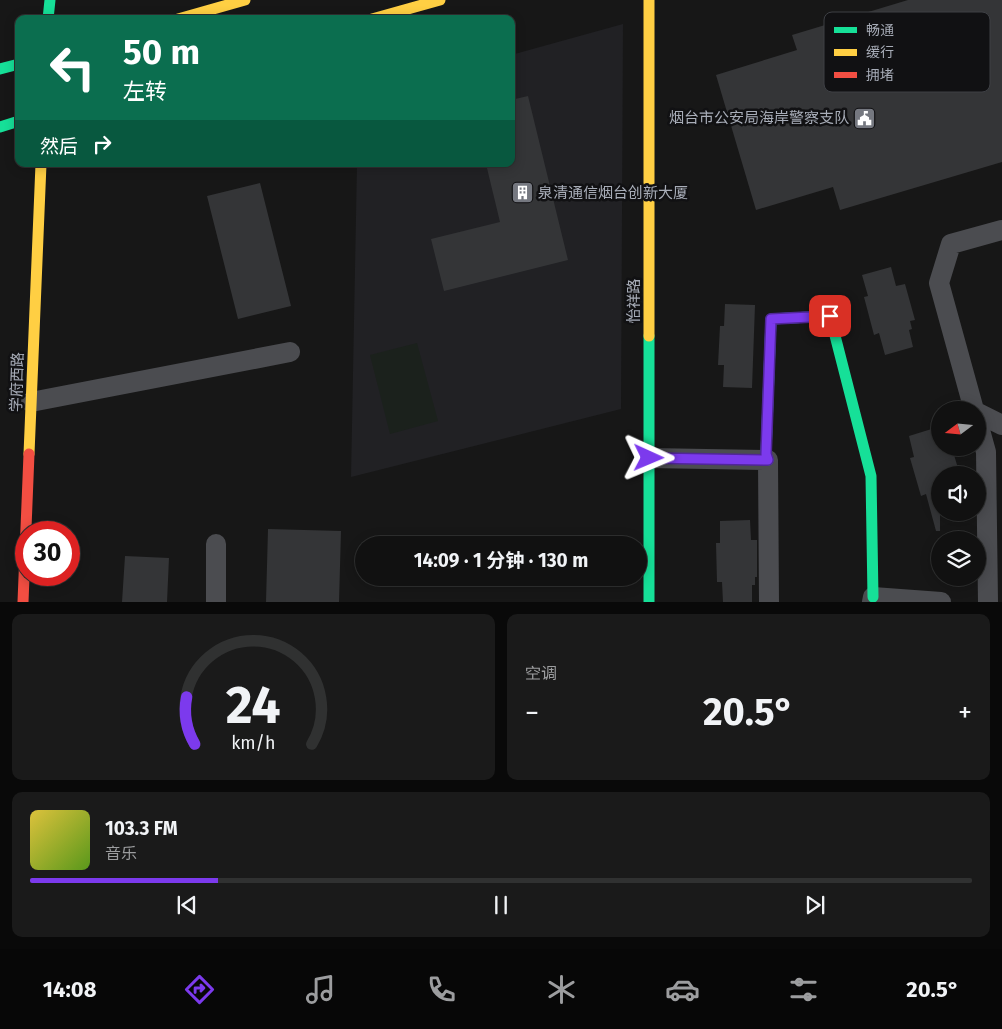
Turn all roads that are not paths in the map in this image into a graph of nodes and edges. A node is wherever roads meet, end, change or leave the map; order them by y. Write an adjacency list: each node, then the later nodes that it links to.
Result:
1 (50, 0): 5 (street)
2 (245, 0): 6 (street)
3 (440, 0): 7 (street)
4 (649, 0): 20 (street, 怡祥路)
5 (48, 15)
6 (192, 15)
7 (386, 15)
8 (15, 65): 9 (street)
9 (0, 69)
10 (15, 122): 11 (street)
11 (0, 126)
12 (40, 167): 16 (street, 学府西路)
13 (1002, 230): 15 (street)
14 (290, 352): 16 (street)
15 (972, 401)
16 (31, 402): 24 (street, 学府西路)
17 (986, 417): 18 (street)
18 (1002, 425)
19 (986, 452): 29 (street)
20 (649, 458): 21 (street); 26 (street, 怡祥路)
21 (768, 460): 23 (street); 27 (street)
22 (216, 544): 25 (street)
23 (873, 599): 28 (street)
24 (23, 602)
25 (216, 602)
26 (649, 602)
27 (769, 602)
28 (941, 602)
29 (988, 602)

